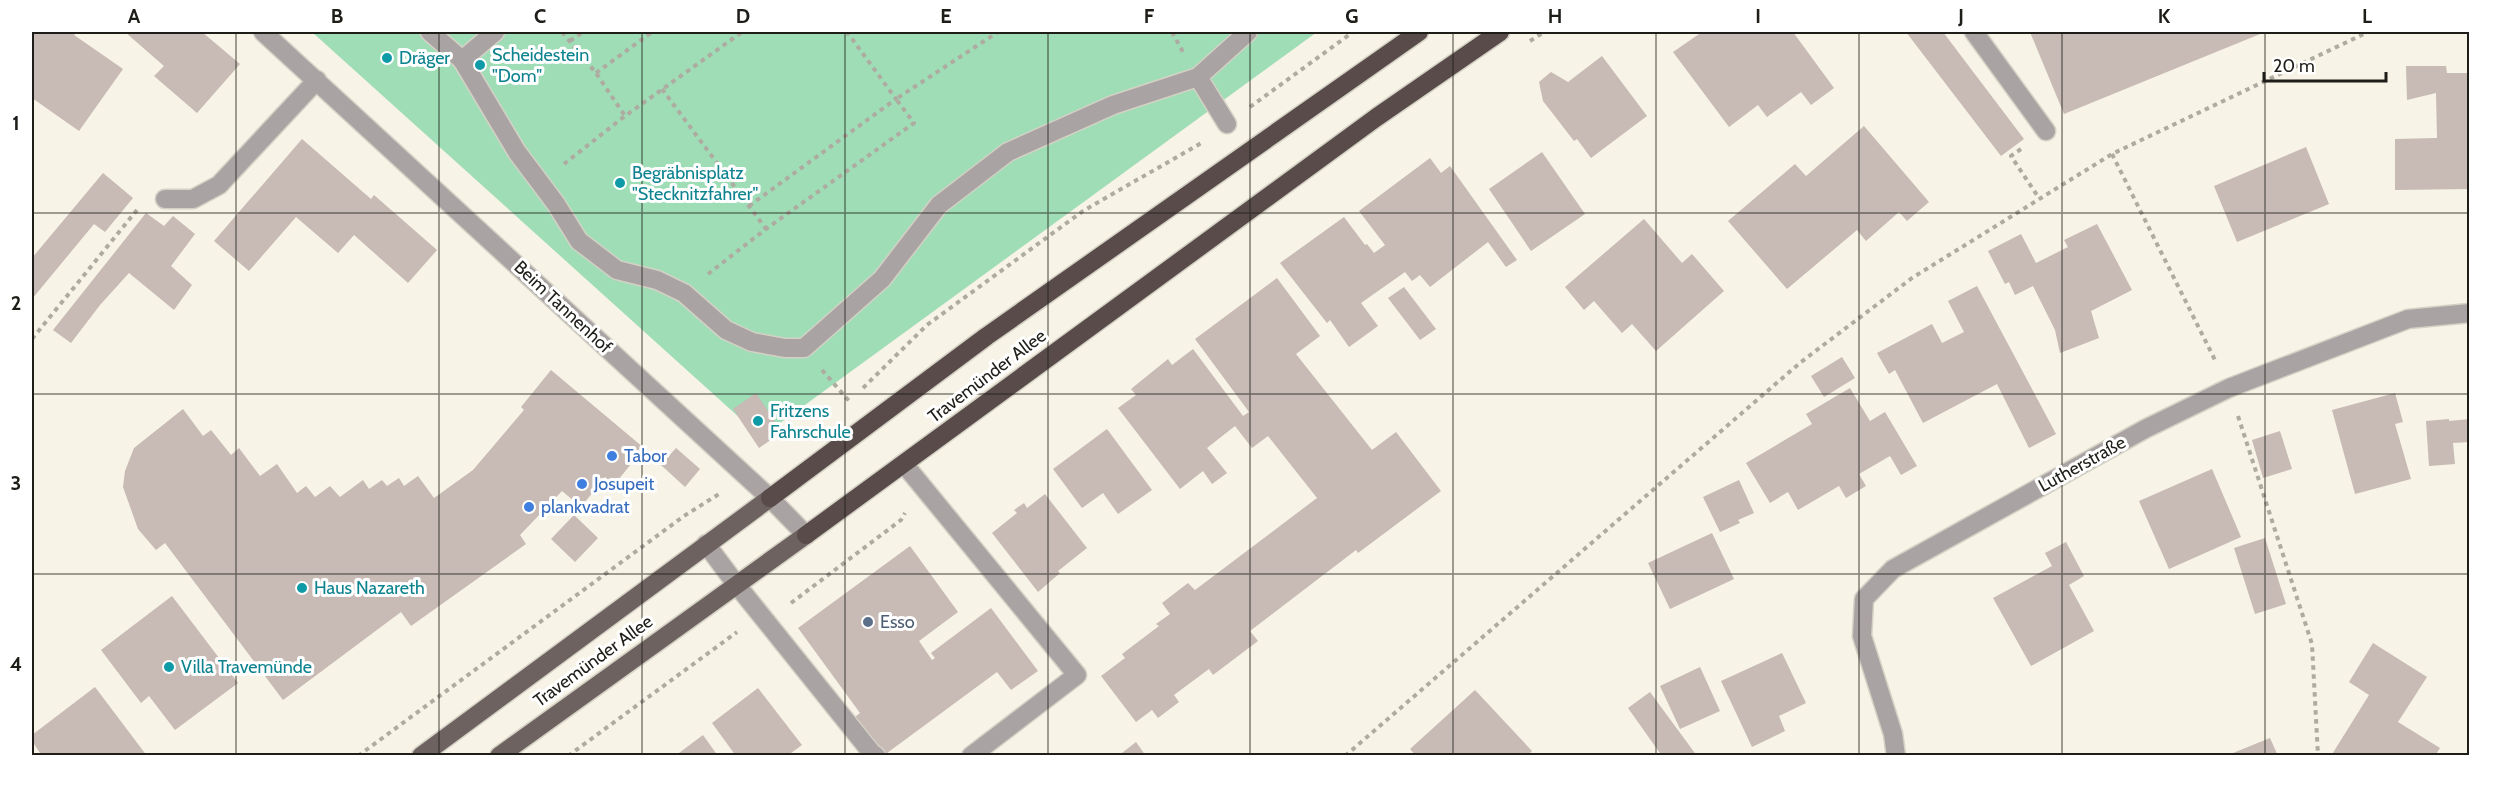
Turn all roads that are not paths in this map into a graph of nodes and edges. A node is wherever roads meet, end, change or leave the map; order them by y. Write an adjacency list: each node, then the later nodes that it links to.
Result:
1 (263, 32): 10 (street, Beim Tannenhof)
2 (430, 32): 8 (street)
3 (495, 32): 8 (street)
4 (1248, 32): 9 (street)
5 (1419, 32): 16 (highway, Travemünder Allee)
6 (1500, 32): 15 (highway, Travemünder Allee)
7 (1974, 32): 12 (street)
8 (462, 60): 9 (street)
9 (1198, 77): 11 (street)
10 (317, 80): 13 (street); 16 (street, Beim Tannenhof)
11 (1227, 124)
12 (2046, 131)
13 (165, 199)
14 (2469, 312): 24 (street, Lutherstraße)
15 (904, 464): 17 (highway, Travemünder Allee); 23 (street)
16 (770, 498): 17 (street, Beim Tannenhof); 18 (main road, Travemünder Allee)
17 (806, 535): 19 (main road, Travemünder Allee)
18 (706, 544): 19 (street); 20 (main road, Travemünder Allee)
19 (736, 584): 21 (main road, Travemünder Allee); 22 (street)
20 (421, 756)
21 (499, 756)
22 (876, 756)
23 (971, 756)
24 (1896, 756)

